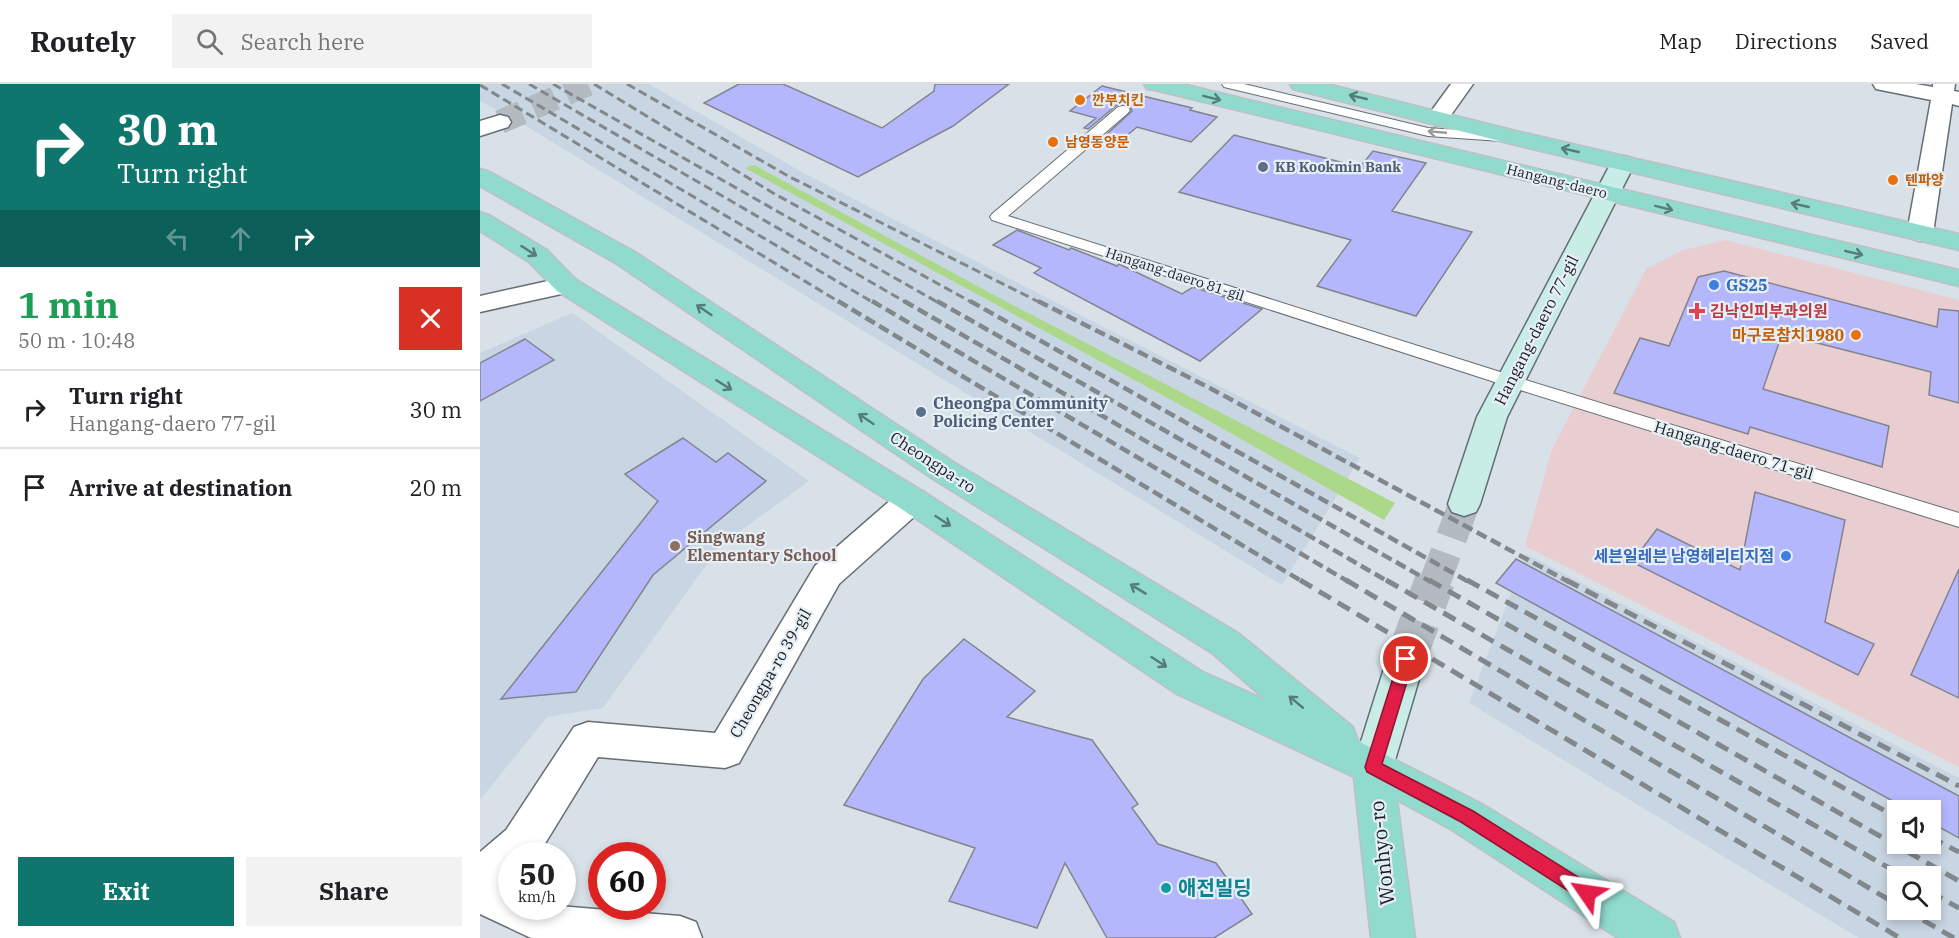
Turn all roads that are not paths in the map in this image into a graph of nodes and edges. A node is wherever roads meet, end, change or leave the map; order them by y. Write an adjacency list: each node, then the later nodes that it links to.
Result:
1 (1155, 84): 12 (main road, Hangang-daero, one-way to 12)
2 (1228, 84): 9 (lane, one-way to 2)
3 (1301, 84): 8 (main road, Hangang-daero, one-way to 3)
4 (1462, 84): 8 (street)
5 (1884, 84): 6 (street)
6 (1948, 93): 14 (street)
7 (1123, 110): 19 (lane, Hangang-daero 81-gil)
8 (1438, 117): 9 (main road, Hangang-daero)
9 (1516, 138): 10 (main road, Hangang-daero, one-way to 9)
10 (1623, 163): 12 (main road, Hangang-daero 77-gil); 14 (main road, Hangang-daero, one-way to 10)
11 (480, 176): 24 (main road, Cheongpa-ro, one-way to 11)
12 (1607, 194): 16 (main road, Hangang-daero, one-way to 16); 19 (main road, Hangang-daero 77-gil)
13 (480, 220): 17 (main road, Cheongpa-ro, one-way to 17)
14 (1920, 233): 15 (main road, Hangang-daero)
15 (1959, 242)
16 (1959, 278)
17 (566, 285): 18 (street); 20 (main road, Cheongpa-ro, one-way to 20)
18 (480, 304)
19 (1510, 381): 21 (main road, Hangang-daero 77-gil); 22 (lane, Hangang-daero 71-gil)
20 (912, 500): 24 (main road, Cheongpa-ro, one-way to 24); 25 (street, Cheongpa-ro 39-gil)
21 (1464, 504)
22 (1959, 520)
23 (1406, 659): 24 (main road)
24 (1373, 767): 27 (main road, Wonhyo-ro); 29 (main road, Cheongpa-ro)
25 (480, 880)
26 (480, 892): 28 (street)
27 (1387, 935)
28 (680, 938)
29 (1658, 938)

